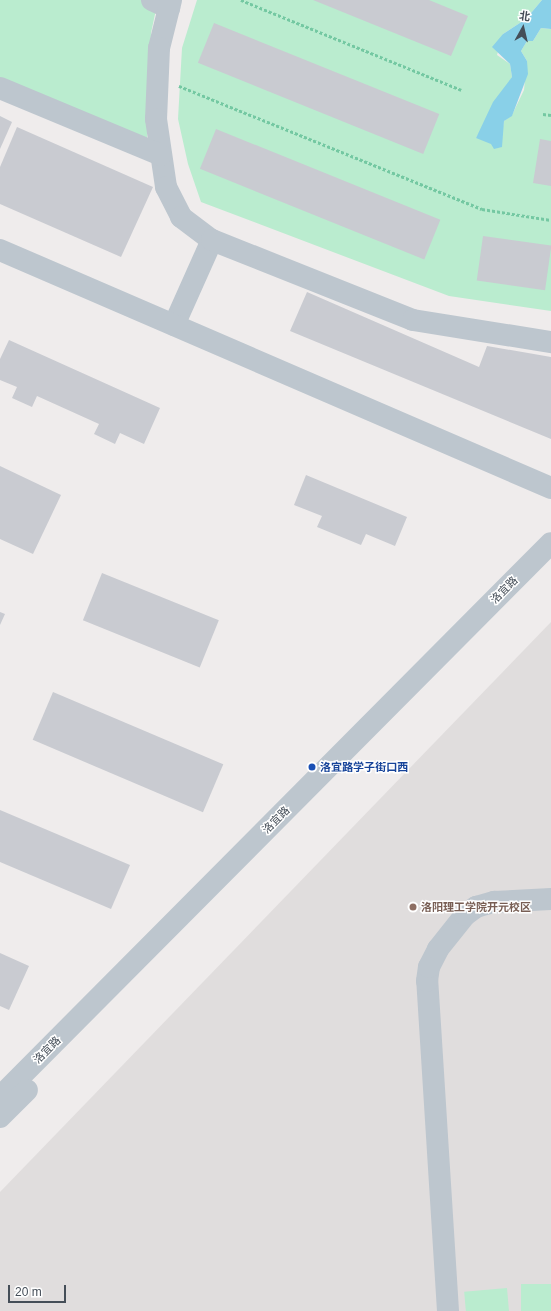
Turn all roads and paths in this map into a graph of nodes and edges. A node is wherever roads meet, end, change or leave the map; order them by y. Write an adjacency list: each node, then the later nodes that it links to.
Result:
1 (241, 0): 5 (path)
2 (164, 2): 3 (street)
3 (158, 78): 8 (street); 9 (path)
4 (0, 88): 8 (street)
5 (461, 90)
6 (543, 114): 7 (path)
7 (551, 115)
8 (161, 155): 10 (street)
9 (551, 220)
10 (212, 240): 12 (street); 13 (street)
11 (0, 250): 12 (street)
12 (174, 325): 14 (street)
13 (551, 342)
14 (551, 488)
15 (551, 543): 18 (street, 洛宜路)
16 (551, 563): 19 (street, 洛宜路)
17 (551, 899): 20 (street)
18 (0, 1097)
19 (0, 1117)
20 (448, 1311)

